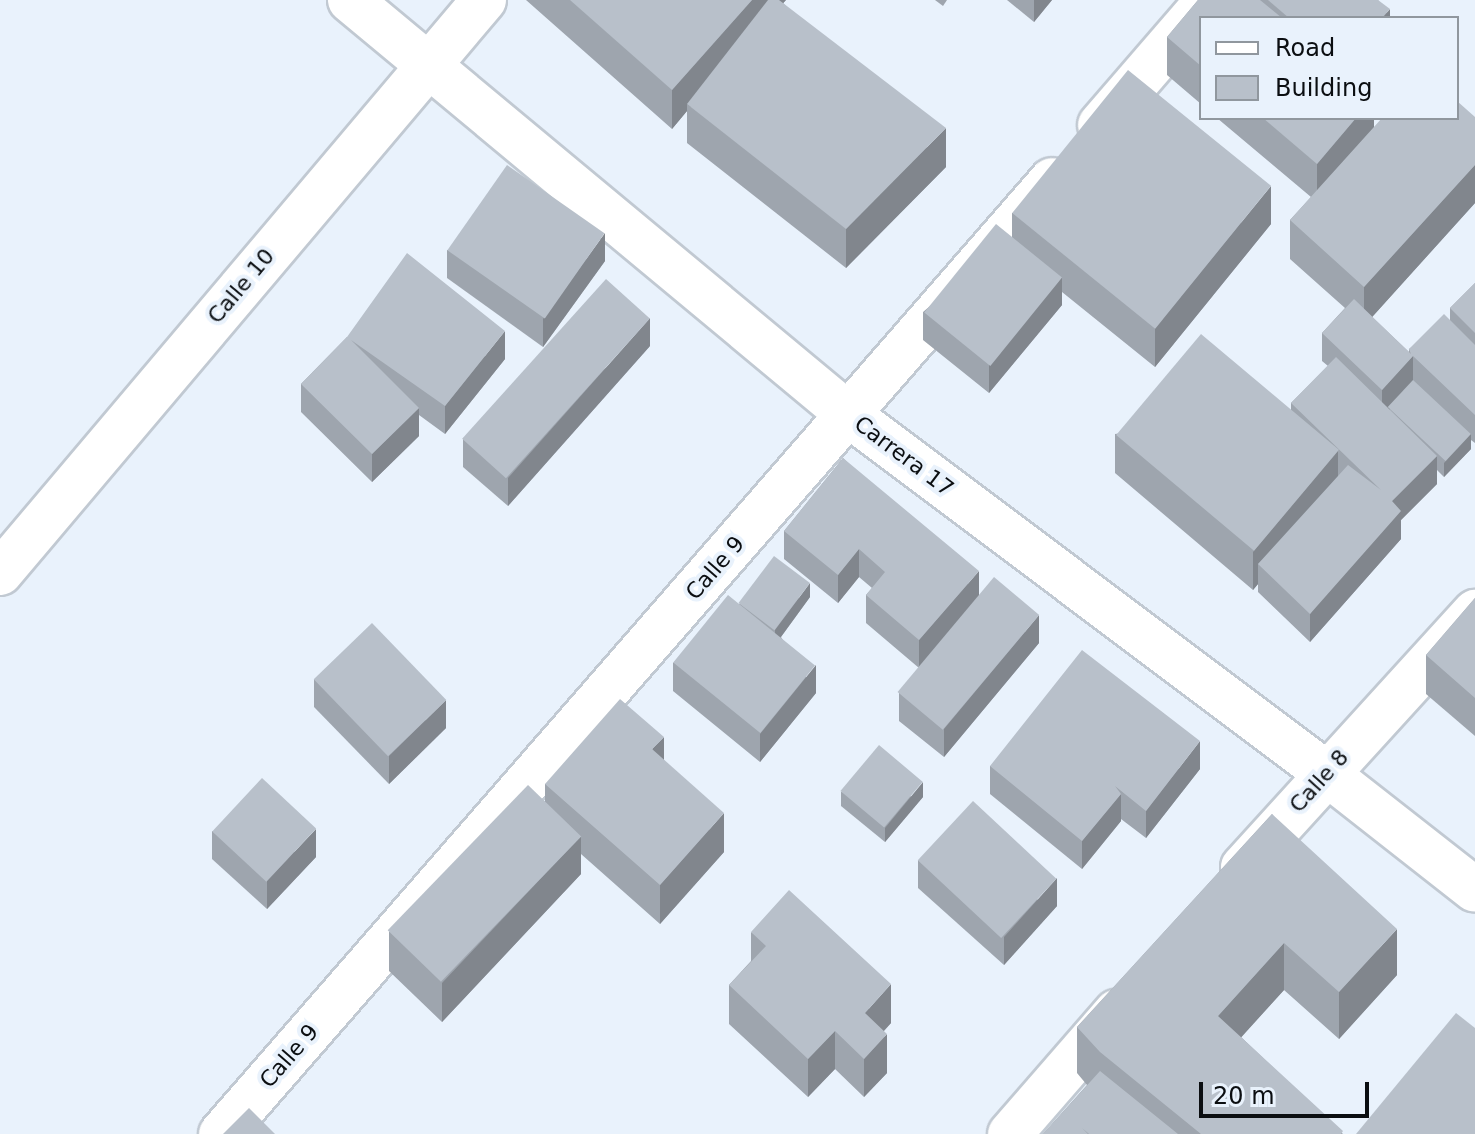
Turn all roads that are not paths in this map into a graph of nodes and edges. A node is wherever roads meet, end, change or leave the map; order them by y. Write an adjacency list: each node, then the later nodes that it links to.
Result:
1 (350, 0): 4 (street, Carrera 17)
2 (484, 0): 4 (street, Calle 10)
3 (1208, 0): 5 (street, Calle 9)
4 (430, 63): 5 (street, Carrera 17); 6 (street, Calle 10)
5 (849, 415): 8 (street, Carrera 17); 12 (street, Calle 9)
6 (0, 573)
7 (1475, 612): 8 (street, Calle 8)
8 (1326, 773): 9 (street, Carrera 17); 10 (street, Calle 8)
9 (1475, 890)
10 (1220, 893)
11 (1147, 978): 13 (street)
12 (221, 1134)
13 (1010, 1134)

